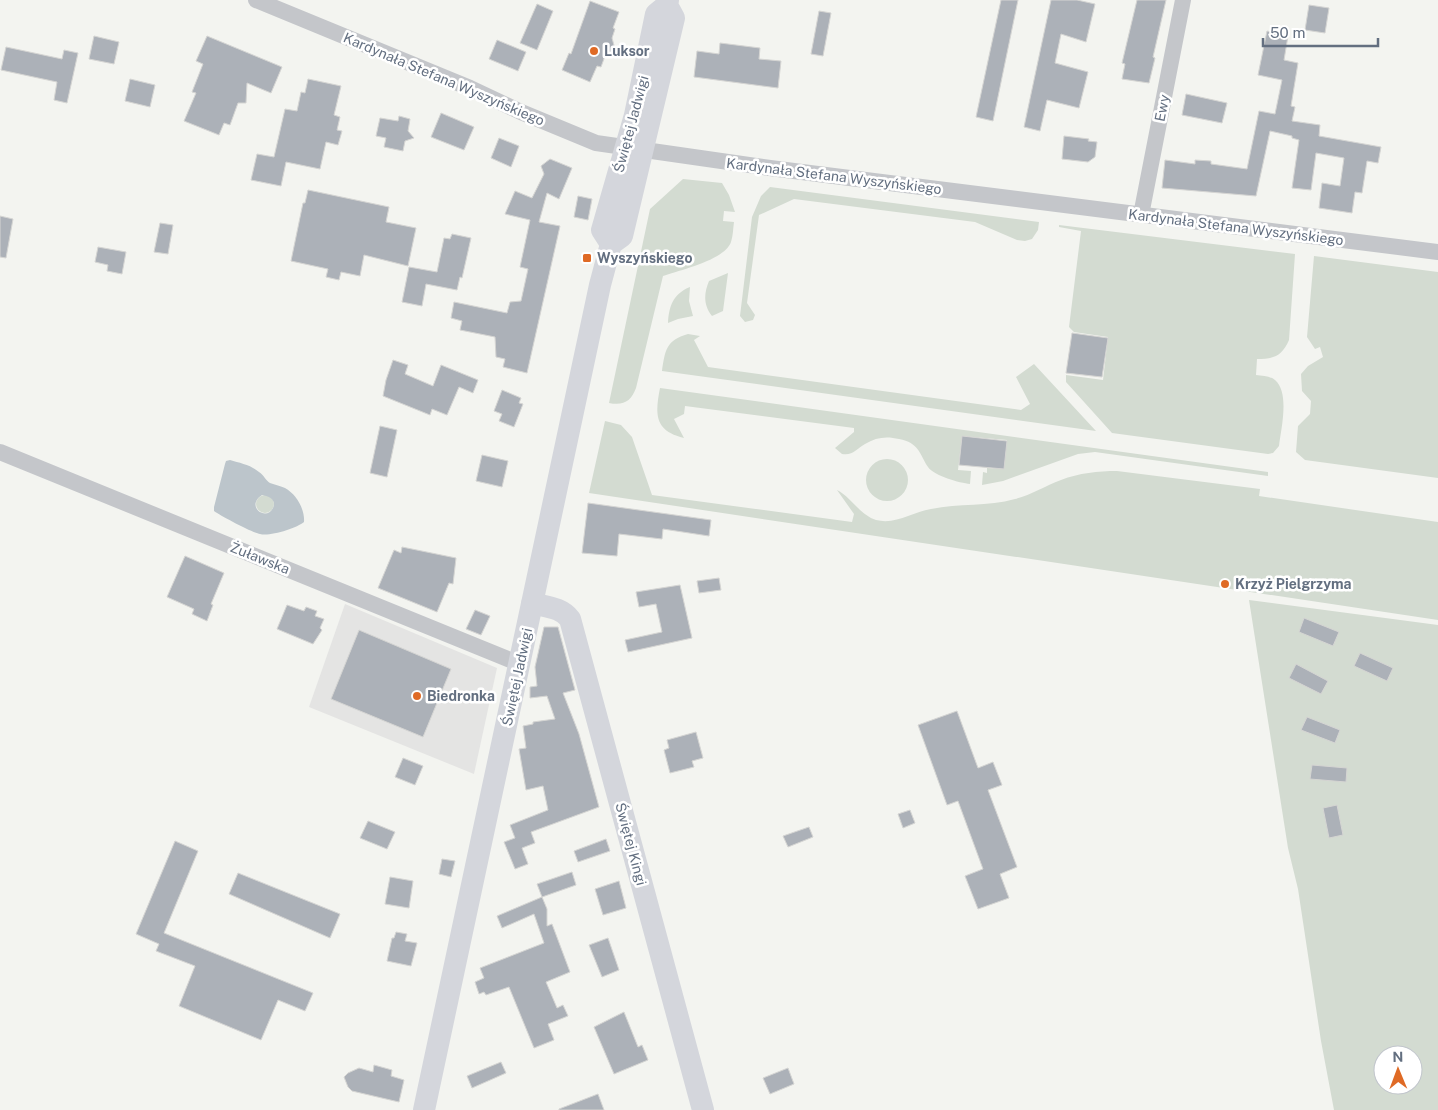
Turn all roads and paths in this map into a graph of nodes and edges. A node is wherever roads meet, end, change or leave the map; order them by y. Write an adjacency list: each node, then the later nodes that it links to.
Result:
1 (256, 0): 4 (street, Kardynała Stefana Wyszyńskiego)
2 (1183, 0): 5 (street, Ewy)
3 (667, 2): 4 (main road, Świętej Jadwigi)
4 (634, 150): 5 (street, Kardynała Stefana Wyszyńskiego); 8 (main road, Świętej Jadwigi)
5 (1141, 215): 6 (street, Kardynała Stefana Wyszyńskiego)
6 (1438, 252)
7 (0, 452): 9 (street, Żuławska)
8 (532, 604): 9 (main road, Świętej Jadwigi); 11 (main road, Świętej Kingi)
9 (520, 664): 10 (main road, Świętej Jadwigi)
10 (424, 1110)
11 (703, 1110)

